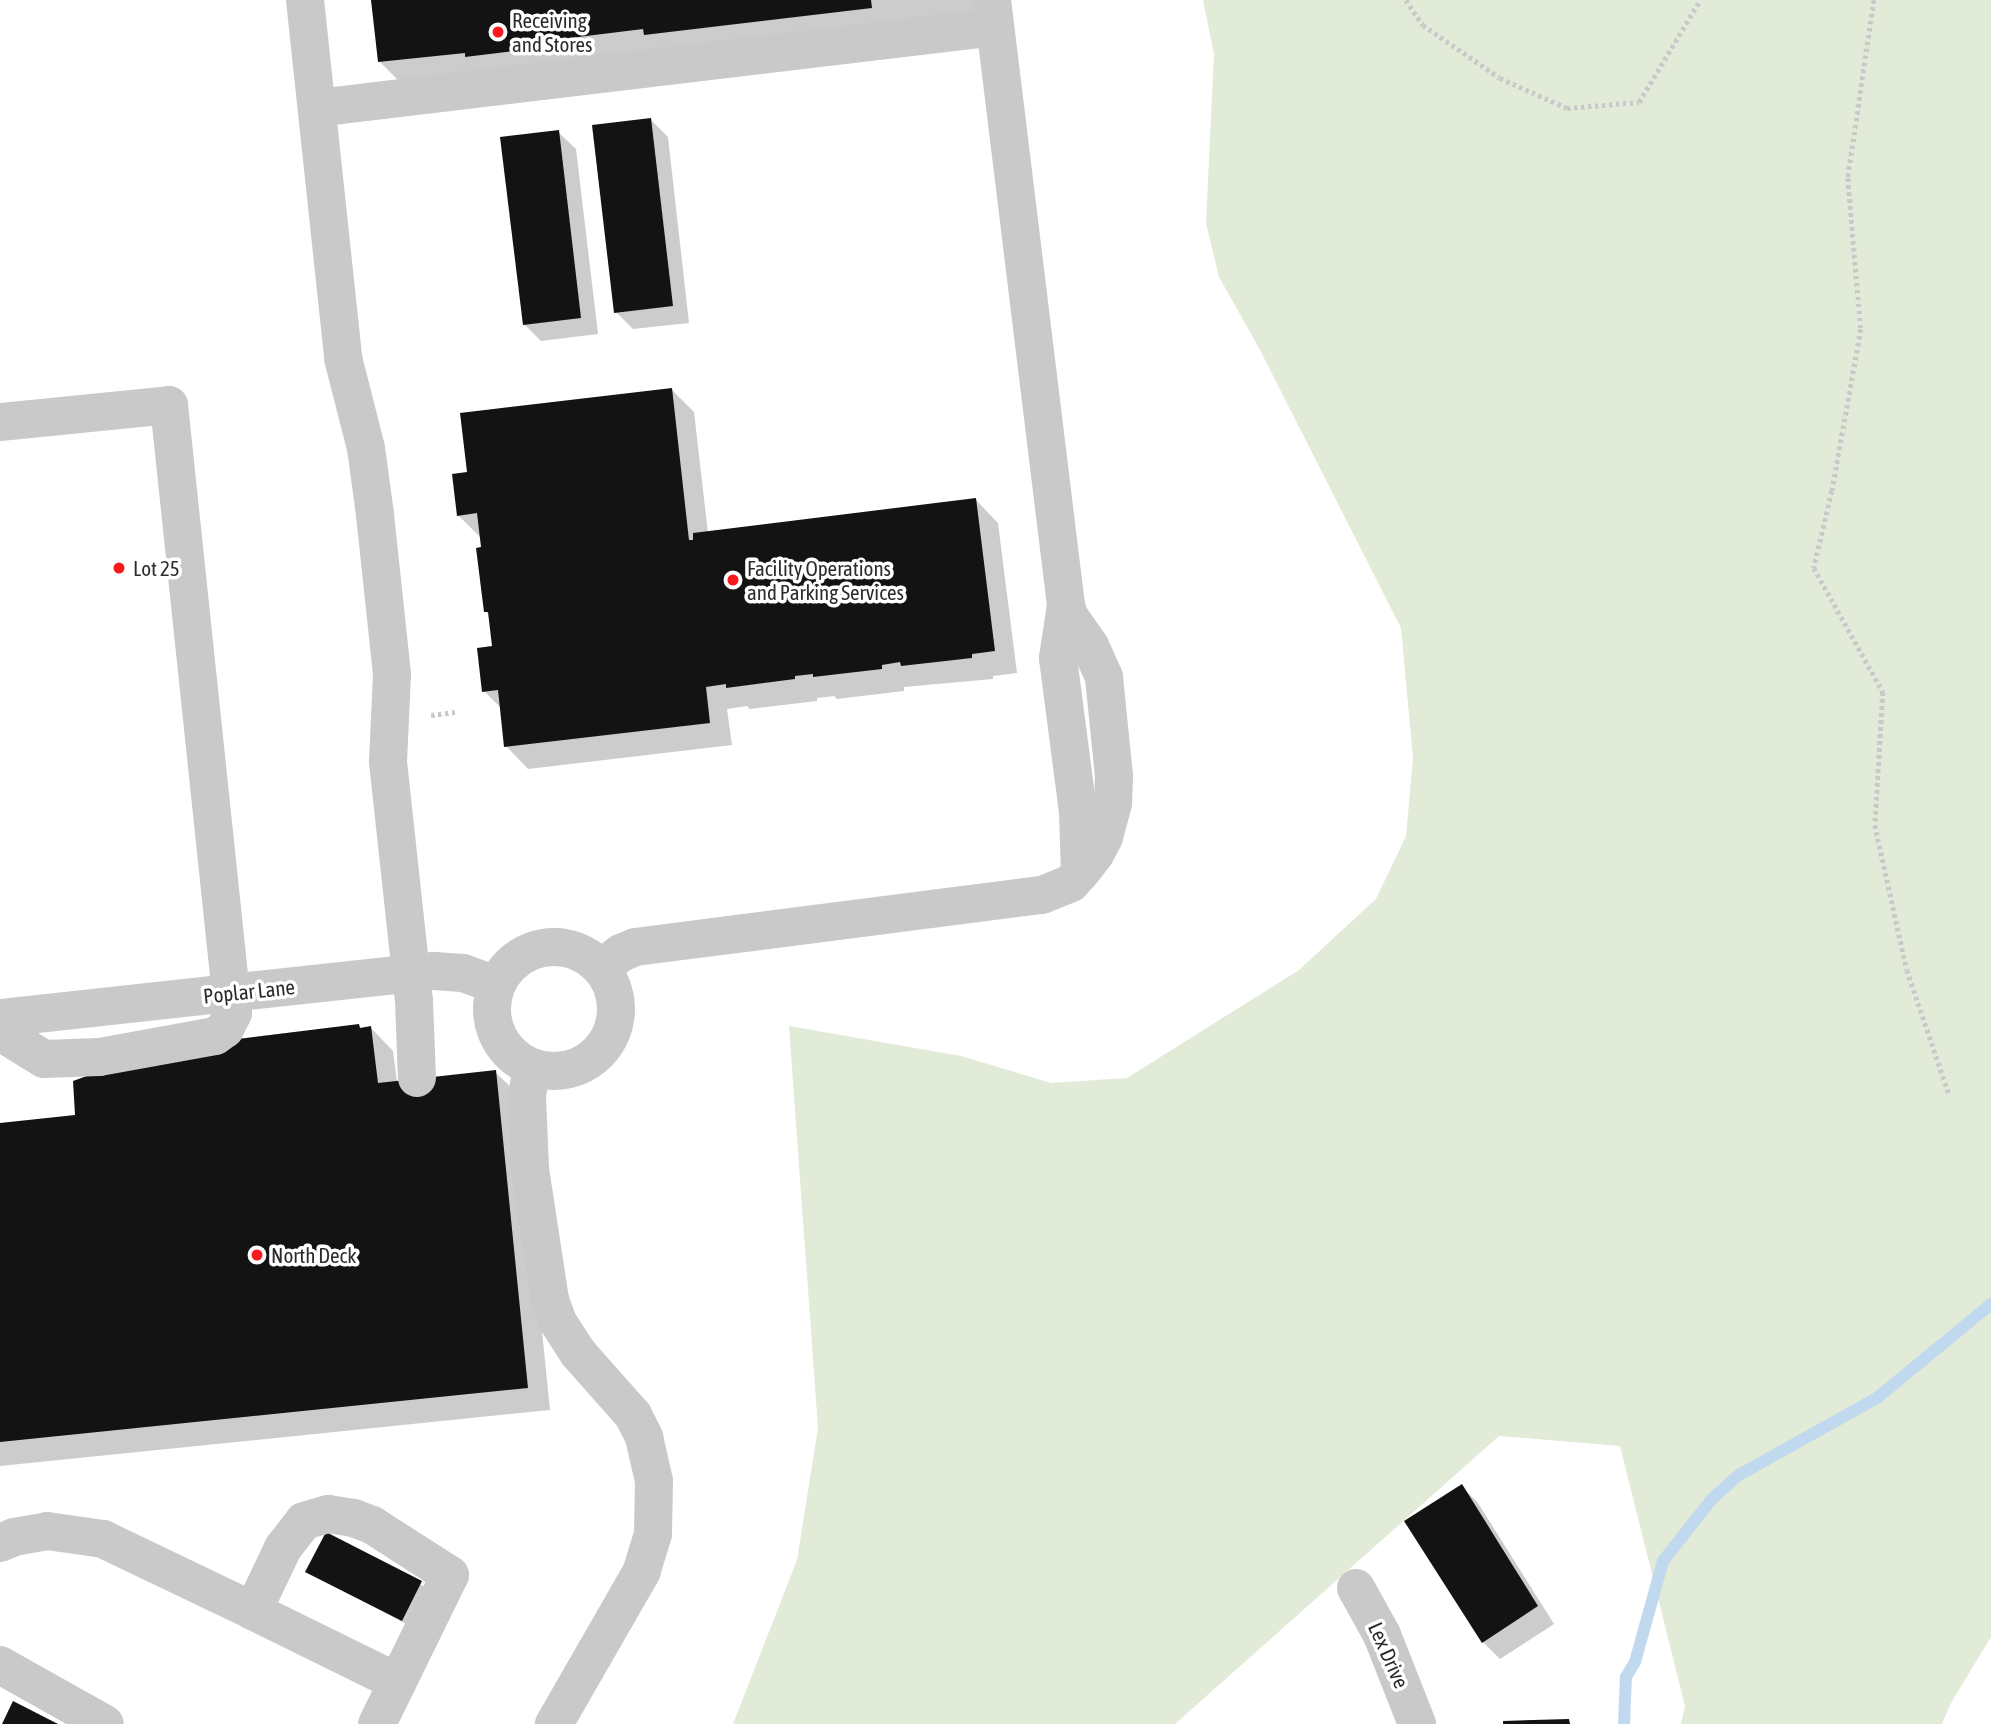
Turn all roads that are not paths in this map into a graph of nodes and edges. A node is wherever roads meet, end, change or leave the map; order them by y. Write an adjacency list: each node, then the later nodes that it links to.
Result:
1 (305, 0): 3 (street)
2 (994, 14): 3 (street); 5 (street)
3 (317, 108): 6 (street)
4 (0, 422): 8 (street)
5 (601, 968): 7 (street); 11 (street)
6 (411, 973): 7 (street, Poplar Lane); 8 (street, Poplar Lane); 12 (street)
7 (496, 985): 11 (street)
8 (232, 993): 9 (street, Poplar Lane); 10 (street)
9 (0, 1018)
10 (0, 1032)
11 (532, 1067): 19 (street)
12 (417, 1078)
13 (0, 1543): 15 (street)
14 (1356, 1588): 20 (street, Lex Drive)
15 (253, 1611): 17 (street); 17 (street)
16 (0, 1665): 18 (street)
17 (391, 1711)
18 (105, 1724)
19 (554, 1724)
20 (1417, 1724)

